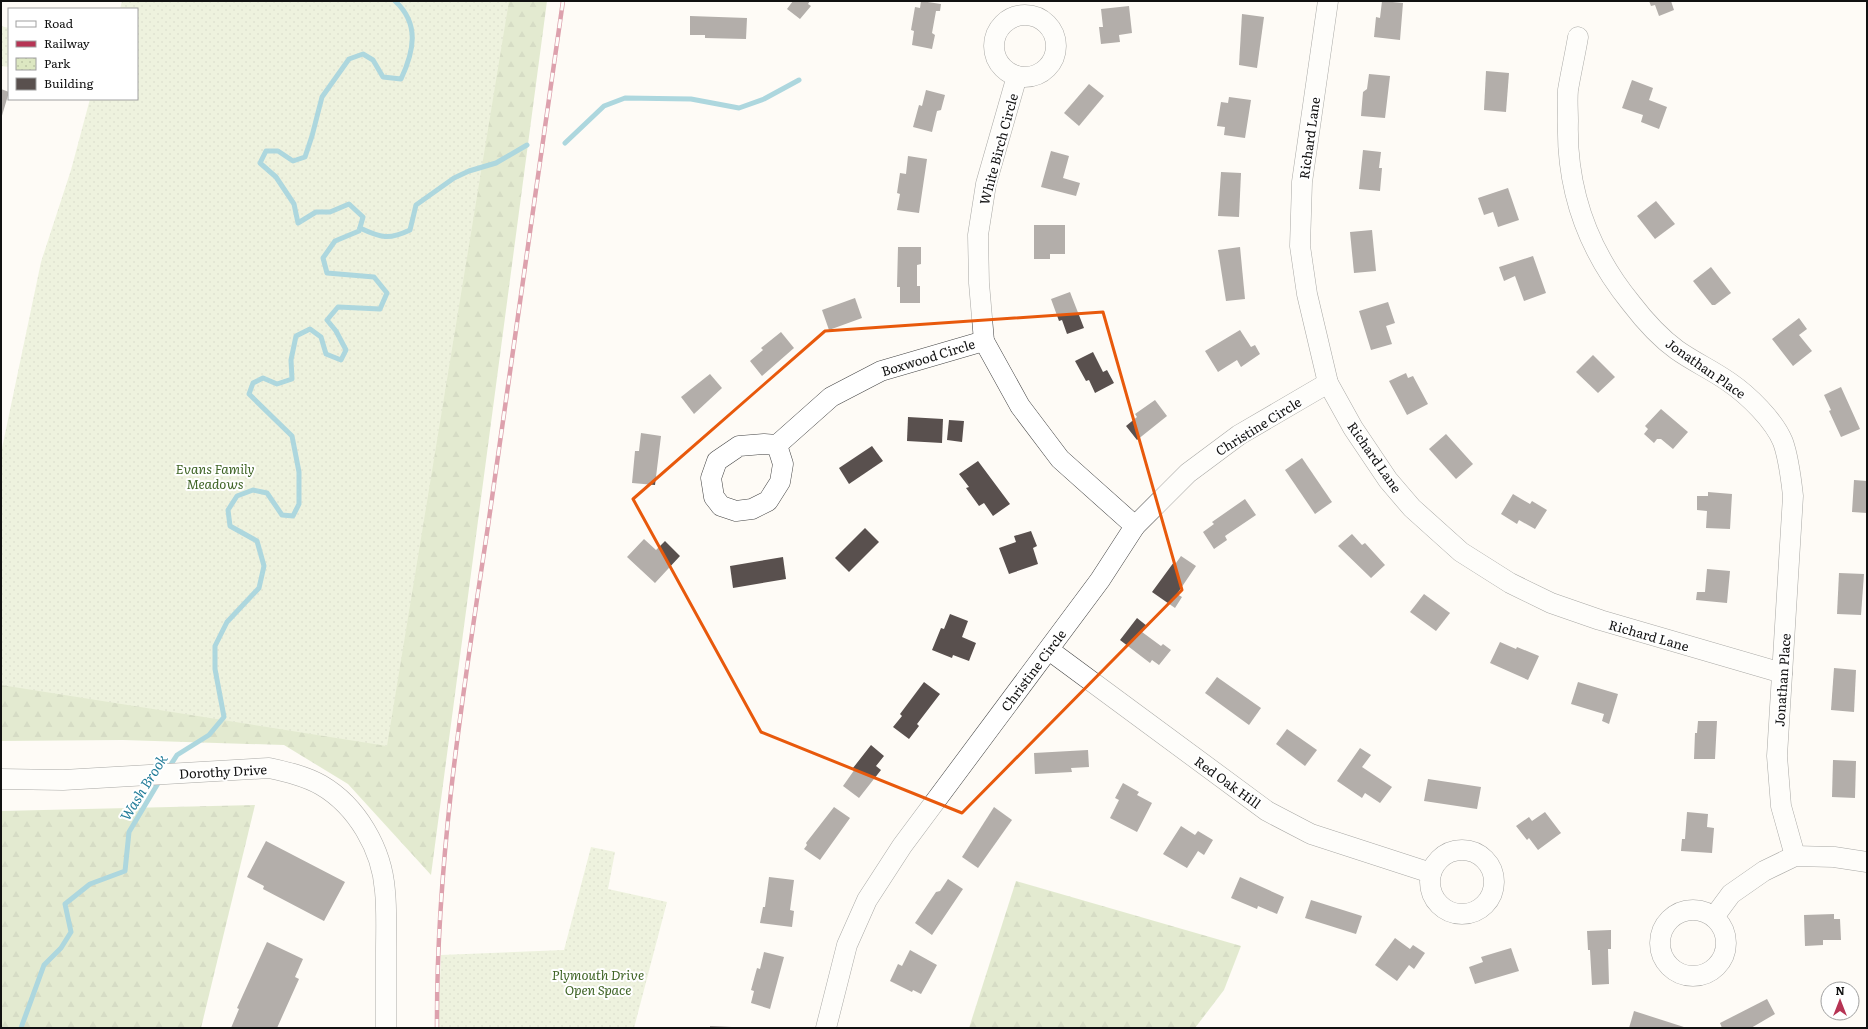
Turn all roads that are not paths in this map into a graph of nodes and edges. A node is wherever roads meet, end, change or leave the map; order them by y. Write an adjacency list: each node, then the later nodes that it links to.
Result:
1 (1328, 1): 5 (street, Richard Lane)
2 (1578, 37): 9 (street, Jonathan Place)
3 (1017, 76): 4 (street, White Birch Circle)
4 (984, 341): 6 (street, Boxwood Circle); 7 (street, White Birch Circle)
5 (1328, 383): 7 (street, Christine Circle); 9 (street, Richard Lane)
6 (777, 445)
7 (1135, 526): 8 (street, Christine Circle)
8 (1048, 650): 13 (street, Red Oak Hill); 16 (street, Christine Circle)
9 (1782, 673): 11 (street, Jonathan Place)
10 (1, 779): 15 (street, Dorothy Drive)
11 (1795, 856): 12 (street); 14 (street)
12 (1867, 862)
13 (1430, 873)
14 (1714, 917)
15 (386, 1028)
16 (826, 1028)

